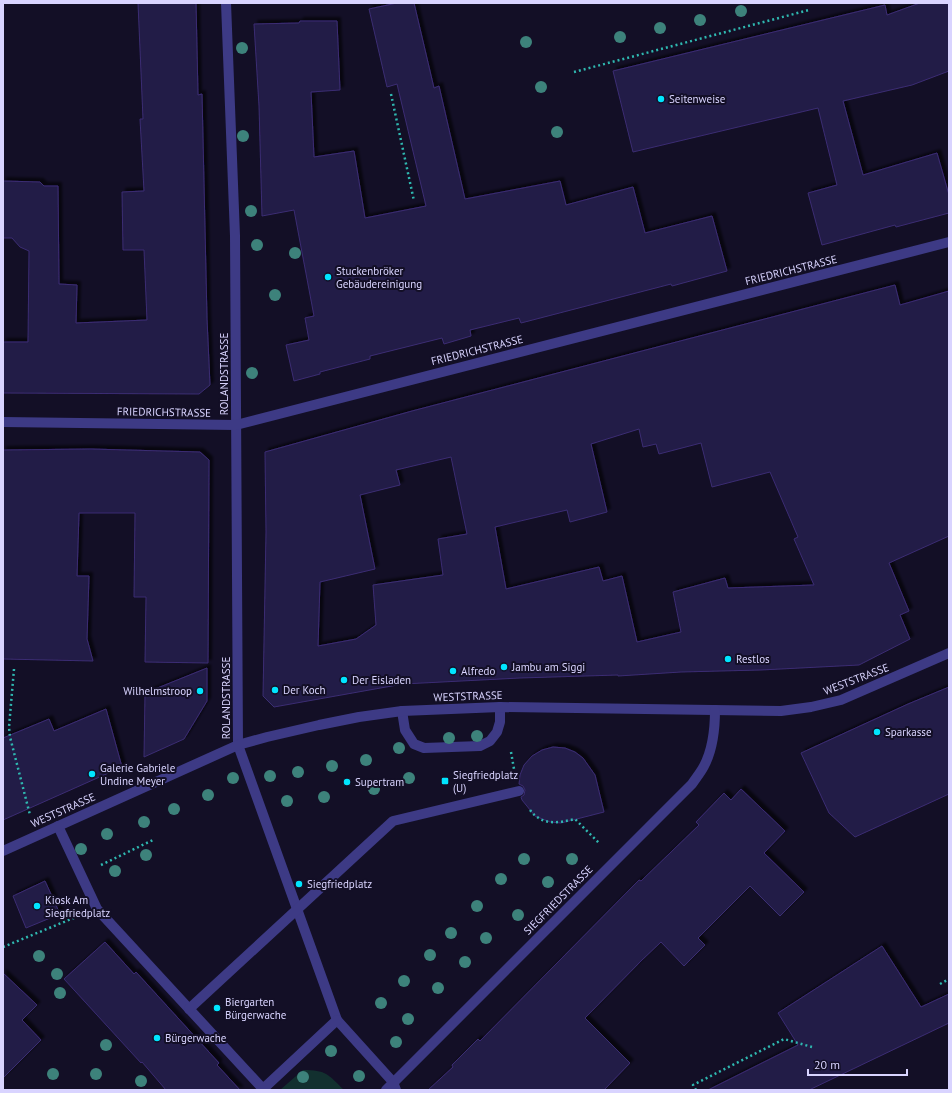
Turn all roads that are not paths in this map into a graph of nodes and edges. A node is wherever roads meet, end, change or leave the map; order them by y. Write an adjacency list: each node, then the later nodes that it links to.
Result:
1 (226, 3): 4 (street, ROLANDSTRASSE)
2 (949, 242): 4 (street, FRIEDRICHSTRASSE)
3 (3, 422): 4 (street, FRIEDRICHSTRASSE)
4 (236, 424): 9 (street, ROLANDSTRASSE)
5 (949, 653): 7 (street, WESTSTRASSE)
6 (500, 707): 7 (street, WESTSTRASSE); 8 (street, WESTSTRASSE); 8 (street)
7 (714, 710): 16 (street, SIEGFRIEDSTRASSE)
8 (402, 711): 9 (street, WESTSTRASSE)
9 (238, 746): 11 (street, WESTSTRASSE); 13 (street)
10 (519, 791): 13 (street)
11 (58, 826): 12 (street, WESTSTRASSE); 14 (street)
12 (3, 851)
13 (297, 909): 14 (street); 15 (street)
14 (189, 1009): 15 (street)
15 (337, 1020): 16 (street)
16 (395, 1086): 17 (street, SIEGFRIEDSTRASSE)
17 (386, 1090)

